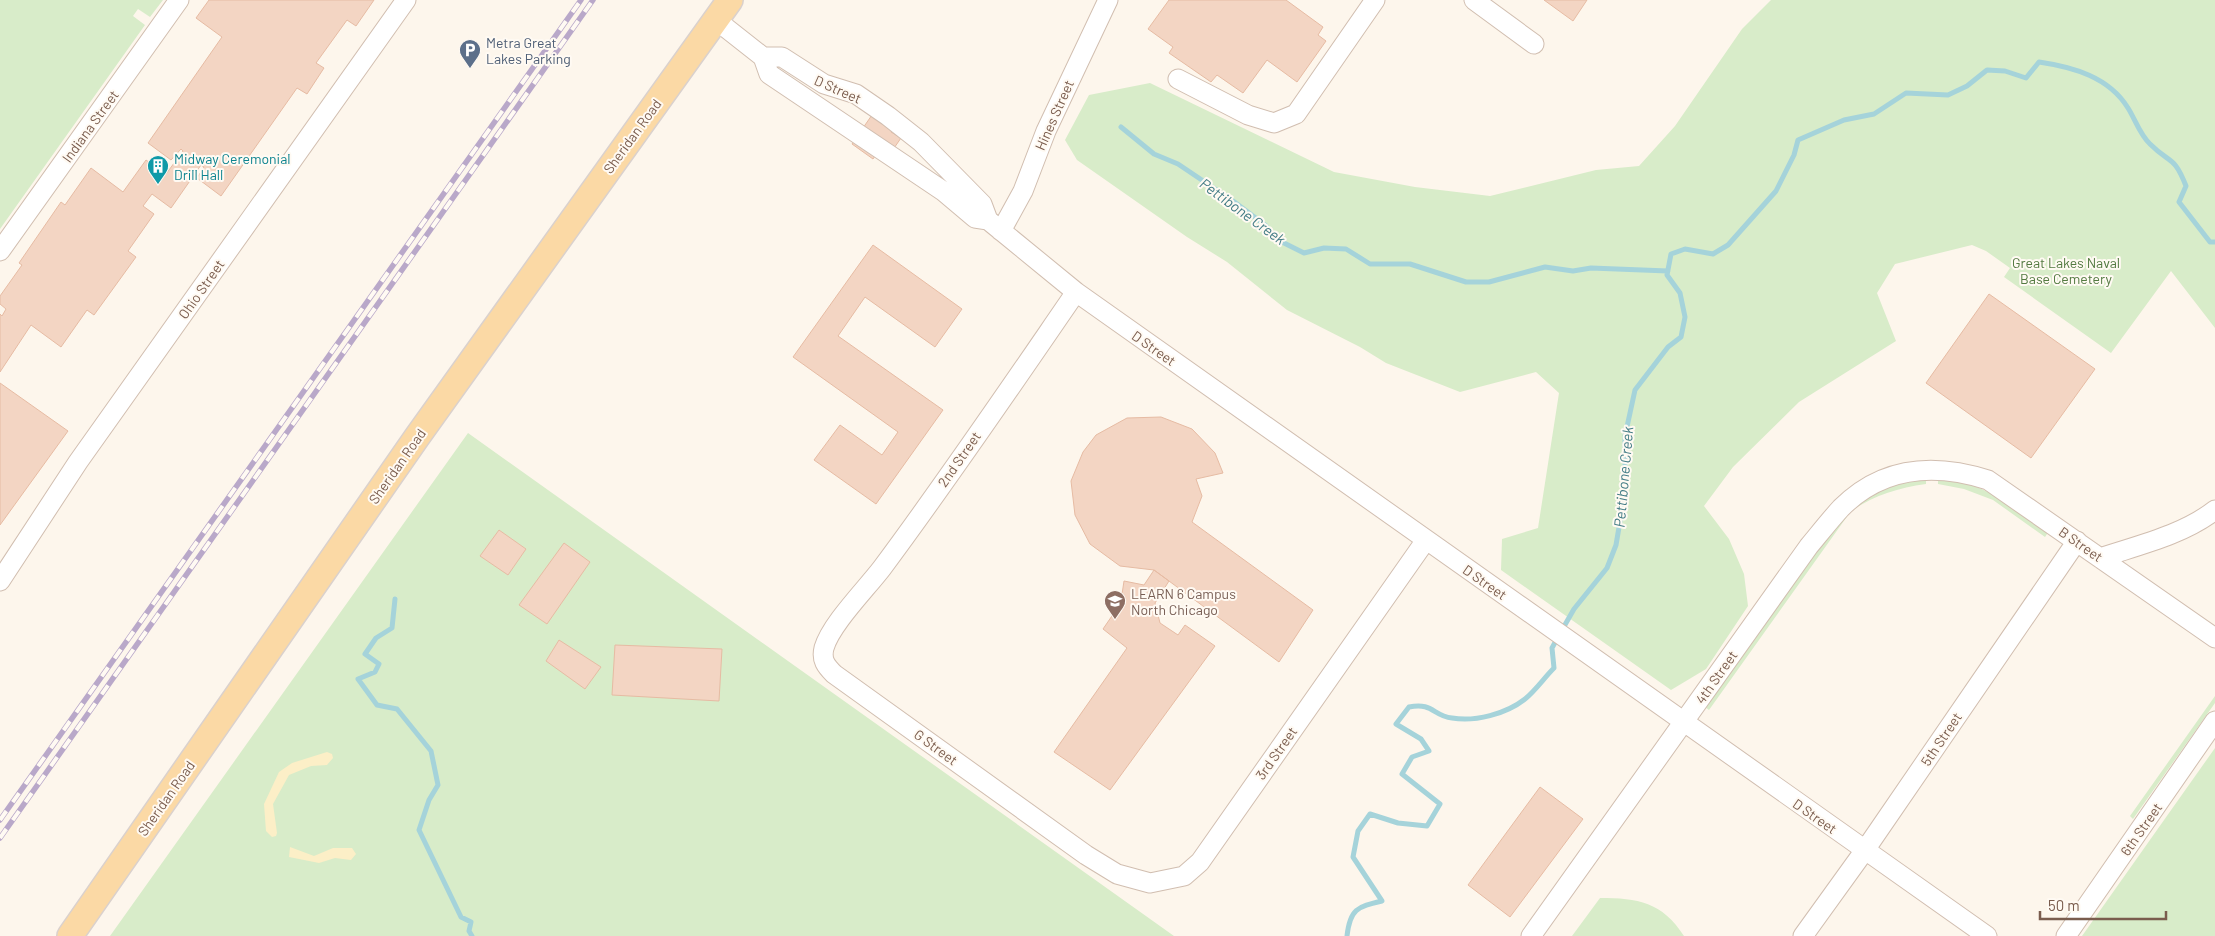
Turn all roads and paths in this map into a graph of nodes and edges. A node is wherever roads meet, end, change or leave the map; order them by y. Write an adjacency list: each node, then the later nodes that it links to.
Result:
1 (179, 0): 11 (street, Indiana Street)
2 (406, 0): 18 (street, Ohio Street)
3 (1108, 0): 10 (street, Hines Street)
4 (1374, 0): 9 (street)
5 (1474, 0): 7 (street)
6 (723, 10): 8 (street, D Street); 25 (main road, Sheridan Road)
7 (1534, 44)
8 (763, 57): 10 (street, D Street); 10 (street, D Street)
9 (1178, 79)
10 (994, 225): 12 (street, D Street)
11 (0, 251)
12 (1076, 292): 15 (street, D Street); 19 (street, 2nd Street)
13 (1939, 469): 16 (street, B Street); 22 (street, 4th Street)
14 (2215, 510): 17 (street)
15 (1426, 540): 22 (street, D Street); 24 (street, 3rd Street)
16 (2077, 541): 17 (street, B Street); 23 (street, 5th Street)
17 (2100, 558): 20 (street, B Street)
18 (0, 580)
19 (839, 623): 24 (street, G Street)
20 (2215, 638)
21 (2215, 721): 29 (street, 6th Street)
22 (1683, 723): 23 (street, D Street); 26 (street, 4th Street)
23 (1865, 850): 27 (street, 5th Street); 28 (street, D Street)
24 (1086, 855)
25 (70, 936)
26 (1532, 936)
27 (1803, 936)
28 (1987, 936)
29 (2066, 936)

